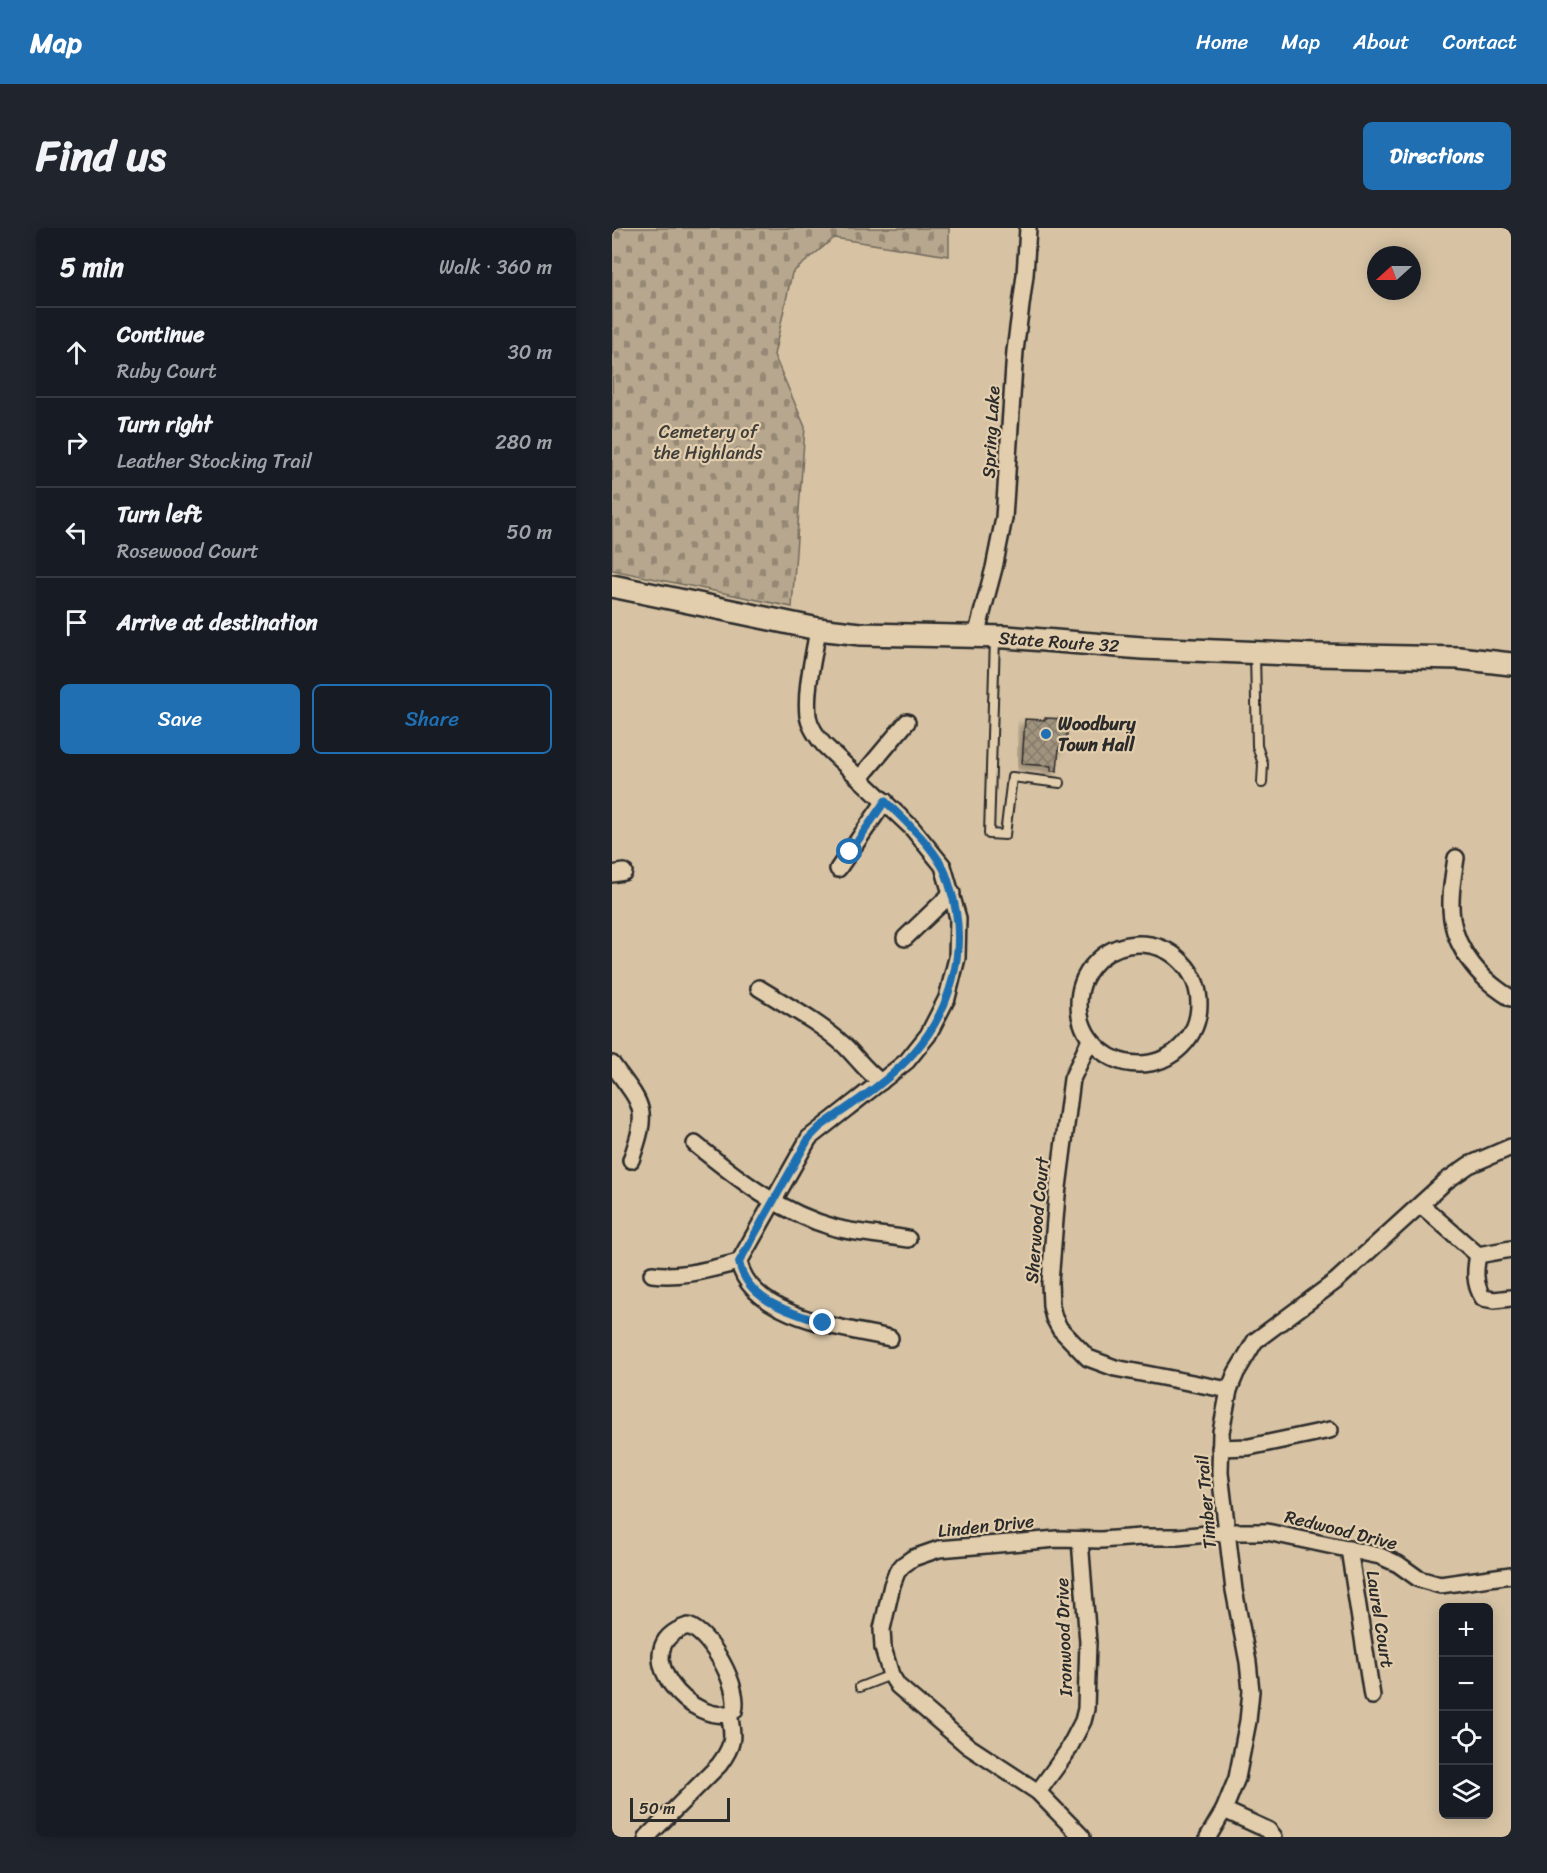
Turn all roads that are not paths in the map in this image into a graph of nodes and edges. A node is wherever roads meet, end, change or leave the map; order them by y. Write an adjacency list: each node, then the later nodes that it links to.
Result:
1 (1028, 228): 4 (street, Spring Lake)
2 (612, 586): 3 (main road, State Route 32)
3 (818, 629): 4 (main road, State Route 32); 8 (street)
4 (986, 636): 5 (main road, State Route 32); 9 (lane)
5 (1255, 653): 6 (main road, State Route 32); 10 (lane)
6 (1511, 664)
7 (907, 722): 8 (street)
8 (860, 778): 11 (street)
9 (1060, 783)
10 (1262, 783)
11 (885, 801): 13 (street); 14 (street)
12 (1456, 858): 17 (street)
13 (838, 869)
14 (952, 893): 15 (street); 20 (street)
15 (905, 938)
16 (759, 988): 20 (street)
17 (1511, 998)
18 (1090, 1040): 18 (street); 33 (street, Sherwood Court)
19 (612, 1064): 23 (street)
20 (881, 1082): 24 (street)
21 (695, 1144): 24 (street)
22 (1511, 1147): 25 (street, Timber Trail)
23 (631, 1160)
24 (772, 1202): 26 (street); 29 (street)
25 (1421, 1205): 28 (street); 33 (street, Timber Trail)
26 (908, 1239)
27 (1511, 1249): 28 (street)
28 (1478, 1254): 31 (street)
29 (739, 1262): 30 (street); 32 (street)
30 (652, 1274)
31 (1511, 1298)
32 (890, 1338)
33 (1229, 1390): 35 (street, Timber Trail)
34 (1330, 1430): 35 (street)
35 (1220, 1448): 36 (street, Timber Trail)
36 (1227, 1532): 37 (street, Linden Drive); 38 (street, Redwood Drive); 45 (street, Timber Trail)
37 (1080, 1540): 40 (street, Linden Drive); 44 (street, Ironwood Drive)
38 (1349, 1549): 39 (street, Redwood Drive); 42 (street, Laurel Court)
39 (1511, 1575)
40 (891, 1675): 41 (lane); 44 (street, Linden Drive)
41 (861, 1687)
42 (1372, 1696)
43 (729, 1714): 43 (street); 46 (street)
44 (1038, 1792): 47 (street, Linden Drive)
45 (1224, 1810): 48 (street, Timber Trail); 49 (street)
46 (646, 1837)
47 (1082, 1837)
48 (1208, 1837)
49 (1274, 1837)

